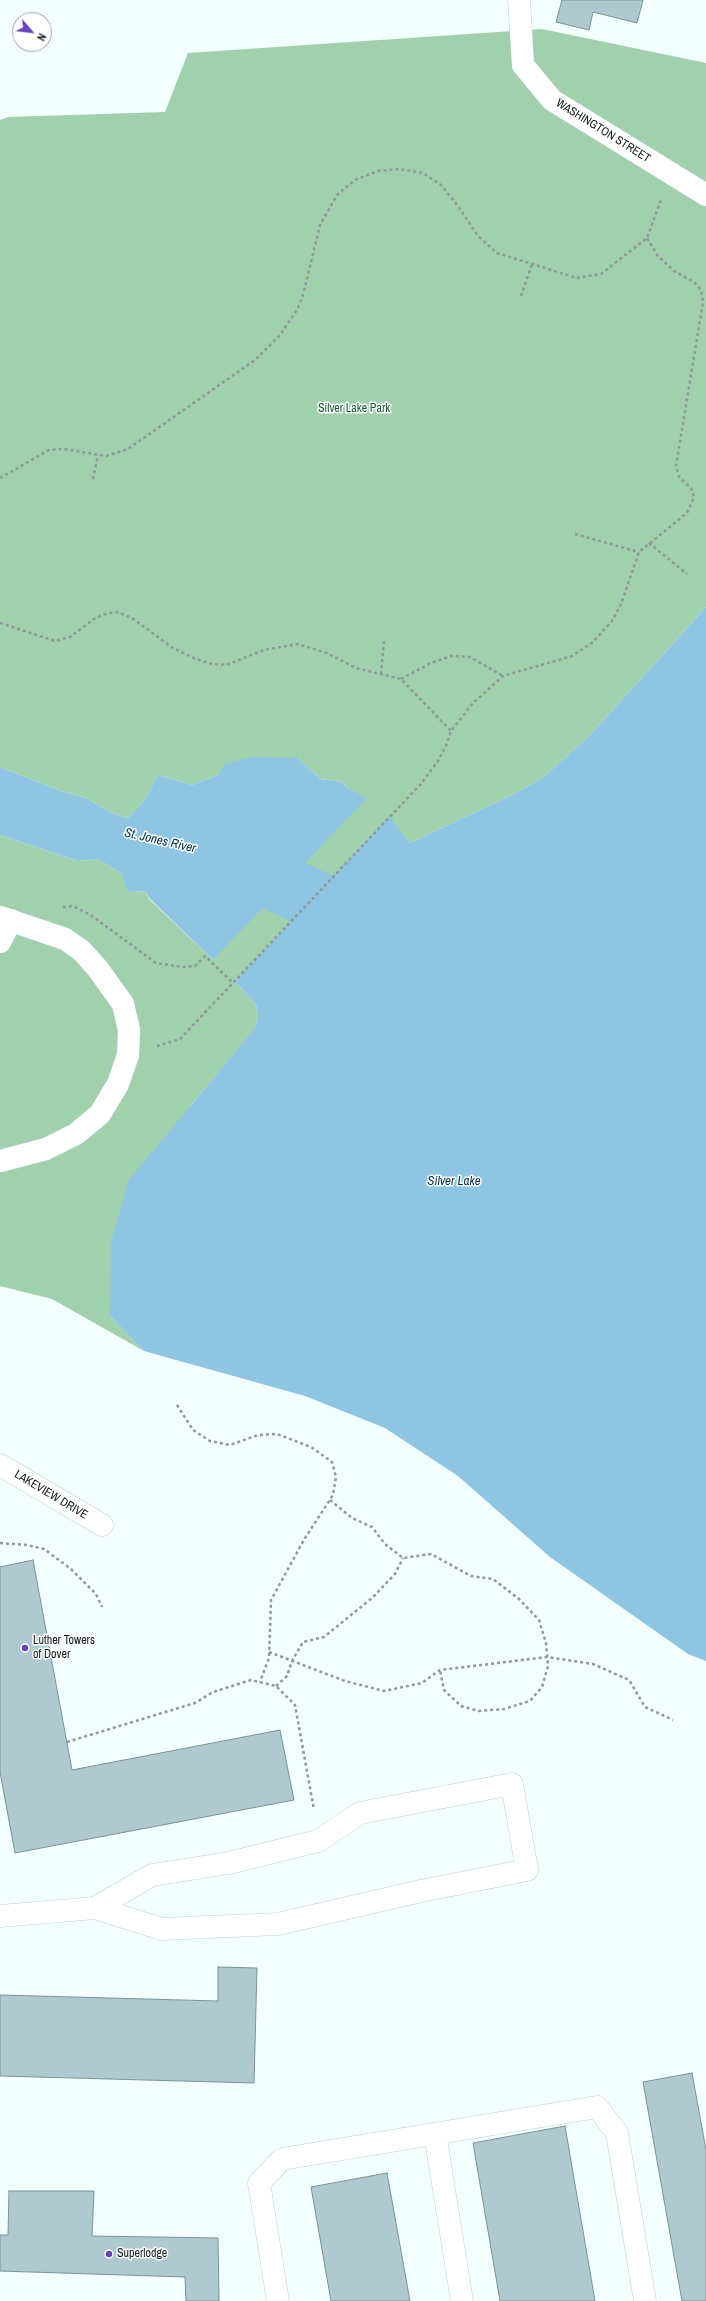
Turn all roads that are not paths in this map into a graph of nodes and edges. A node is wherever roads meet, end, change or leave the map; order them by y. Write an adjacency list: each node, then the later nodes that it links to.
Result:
1 (519, 0): 2 (street, WASHINGTON STREET)
2 (706, 195)
3 (6, 918): 4 (street); 5 (street)
4 (0, 942)
5 (0, 1160)
6 (0, 1465): 7 (street, LAKEVIEW DRIVE)
7 (102, 1525)
8 (95, 1908): 8 (street); 9 (street)
9 (0, 1916)
10 (436, 2134): 11 (street); 12 (street); 13 (street)
11 (278, 2301)
12 (462, 2301)
13 (645, 2301)

